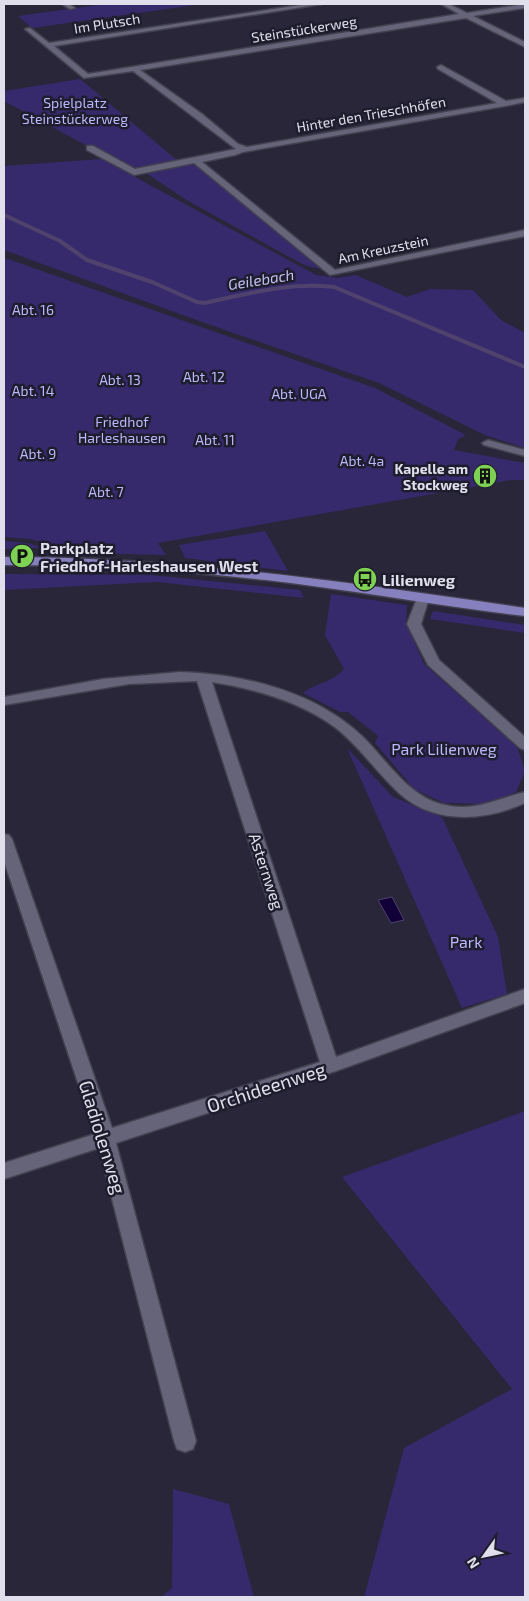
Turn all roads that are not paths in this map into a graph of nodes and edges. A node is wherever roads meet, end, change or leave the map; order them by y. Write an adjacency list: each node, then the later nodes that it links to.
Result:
1 (65, 4): 5 (street)
2 (319, 4): 9 (street, Im Plutsch)
3 (444, 4): 6 (street)
4 (525, 6): 6 (street, Steinstückerweg)
5 (72, 8)
6 (466, 15): 8 (street); 12 (street, Steinstückerweg)
7 (28, 29): 9 (street)
8 (522, 41): 10 (street)
9 (47, 45): 12 (street, Steinstückerweg)
10 (525, 45)
11 (442, 67): 14 (street, Hinter den Trieschhöfen)
12 (136, 70): 16 (street)
13 (525, 100): 14 (street, Hinter den Trieschhöfen)
14 (505, 104): 16 (street, Hinter den Trieschhöfen)
15 (90, 148): 17 (street, Hinter den Trieschhöfen)
16 (239, 148): 17 (street, Hinter den Trieschhöfen)
17 (195, 160): 18 (street, Am Kreuzstein)
18 (525, 233)
19 (488, 443): 20 (street)
20 (525, 453)
21 (4, 561): 22 (main road)
22 (423, 598): 23 (main road); 26 (street)
23 (525, 612)
24 (203, 677): 25 (street); 27 (street); 30 (street, Asternweg)
25 (4, 701)
26 (525, 745)
27 (525, 797)
28 (4, 839): 31 (street, Gladiolenweg)
29 (525, 996): 30 (street, Orchideenweg)
30 (330, 1066): 31 (street, Orchideenweg)
31 (106, 1138): 32 (street, Orchideenweg); 33 (street, Gladiolenweg)
32 (4, 1171)
33 (185, 1441)

